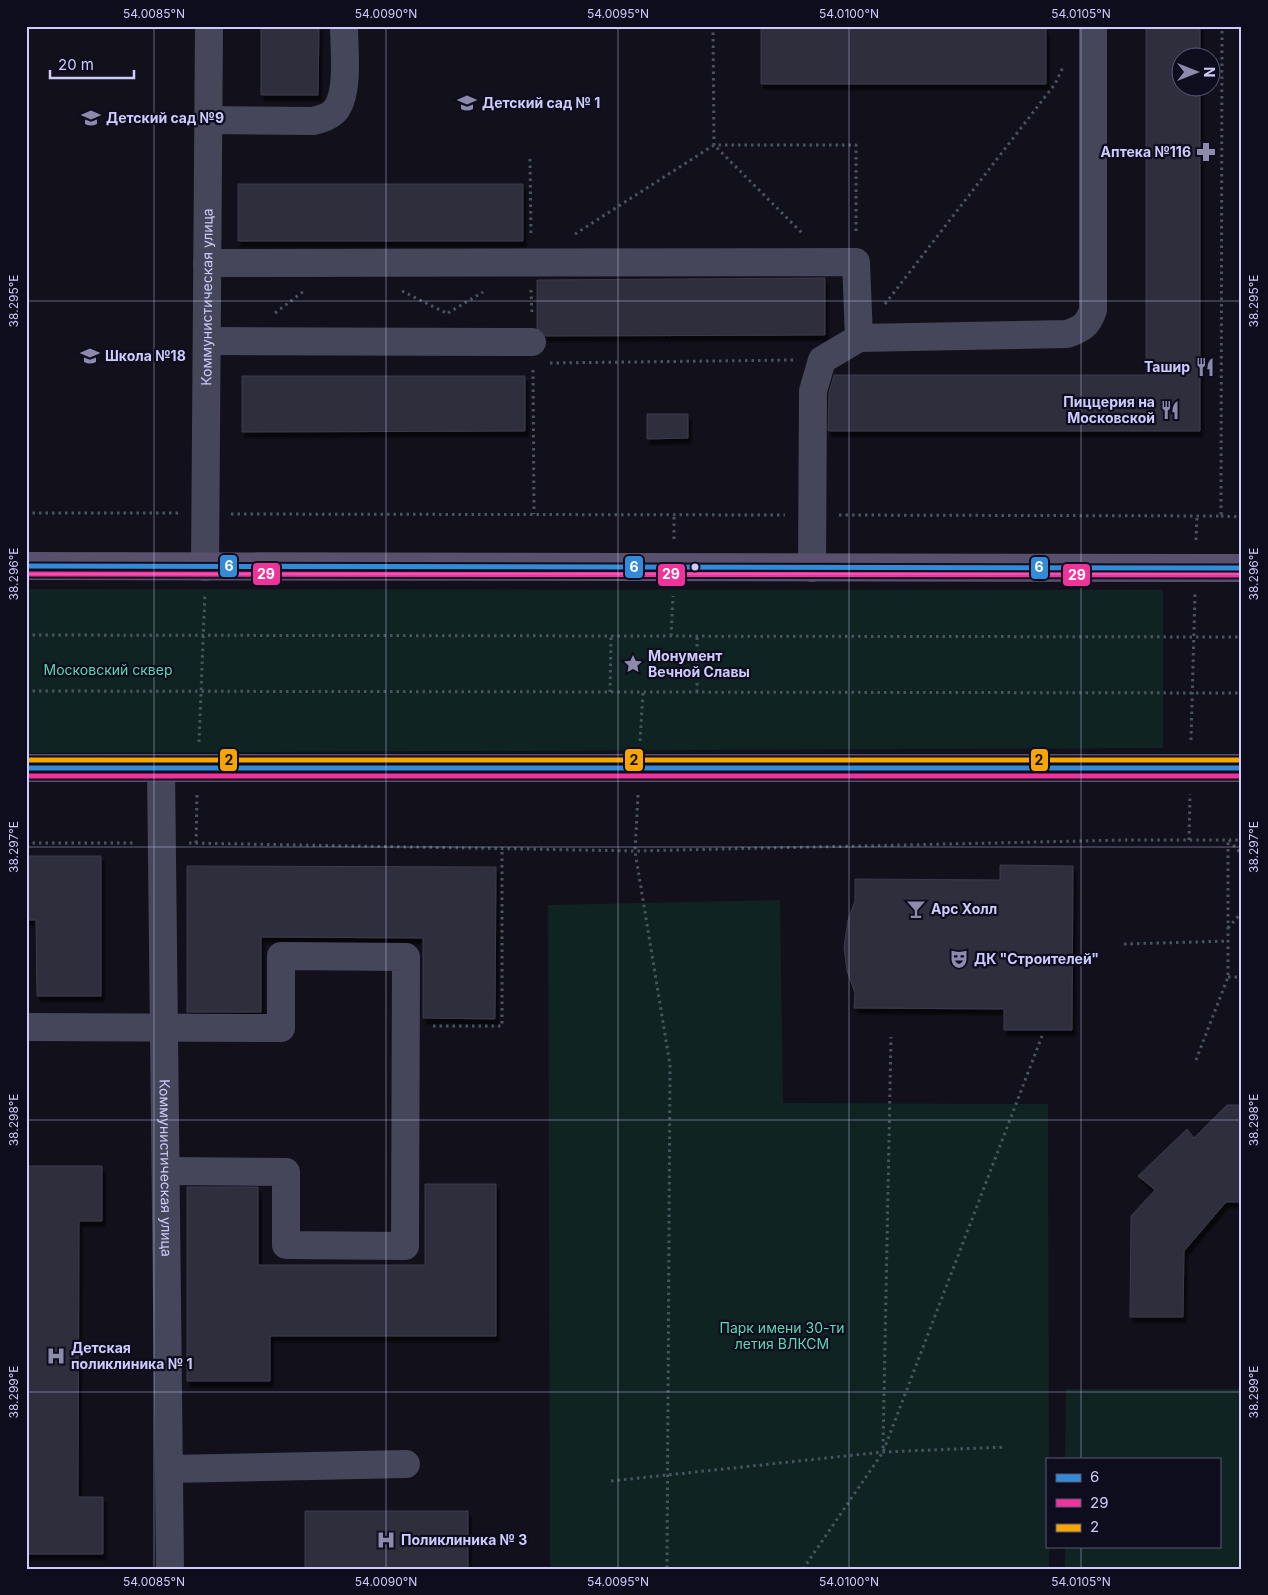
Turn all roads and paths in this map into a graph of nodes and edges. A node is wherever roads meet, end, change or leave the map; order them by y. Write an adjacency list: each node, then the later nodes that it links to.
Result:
1 (209, 26): 6 (street, Коммунистическая улица)
2 (344, 26): 6 (street)
3 (713, 26): 7 (path)
4 (1093, 26): 12 (street)
5 (1067, 59): 12 (path)
6 (208, 120): 8 (street, Коммунистическая улица)
7 (856, 262): 8 (street); 12 (street)
8 (207, 263): 13 (street, Коммунистическая улица)
9 (396, 288): 11 (path)
10 (305, 291): 14 (path)
11 (456, 318)
12 (859, 338): 16 (street)
13 (207, 341): 14 (street); 21 (street, Коммунистическая улица)
14 (236, 341): 15 (street)
15 (537, 352): 16 (path)
16 (822, 360): 22 (street)
17 (1197, 516): 23 (path)
18 (1221, 516): 19 (path)
19 (1242, 517)
20 (26, 566): 21 (main road)
21 (206, 567): 22 (main road); 26 (path)
22 (812, 568): 23 (main road)
23 (1195, 568): 24 (main road); 29 (path)
24 (1242, 568)
25 (26, 635): 26 (path)
26 (203, 636): 27 (path); 32 (path)
27 (611, 636): 28 (path); 33 (path)
28 (697, 636): 29 (path); 35 (path)
29 (1194, 637): 30 (path); 36 (path)
30 (1242, 637)
31 (26, 691): 32 (path)
32 (201, 692): 33 (path); 40 (path)
33 (610, 692): 34 (path)
34 (643, 692): 35 (path); 41 (path)
35 (697, 692): 36 (path)
36 (1192, 693): 37 (path); 42 (path)
37 (1242, 693)
38 (26, 768): 39 (main road)
39 (162, 768): 40 (main road); 48 (street, Коммунистическая улица)
40 (198, 768): 41 (main road); 49 (path)
41 (639, 768): 42 (main road); 51 (path)
42 (1191, 768): 43 (main road); 44 (path)
43 (1242, 768)
44 (1189, 840): 45 (path); 51 (path)
45 (1228, 840): 46 (path); 52 (path); 54 (path)
46 (1242, 840)
47 (26, 843): 48 (path)
48 (162, 843): 49 (path); 61 (street, Коммунистическая улица)
49 (196, 843): 50 (path)
50 (502, 849): 51 (path); 59 (path)
51 (635, 851): 70 (path)
52 (1242, 854)
53 (1242, 912): 54 (path)
54 (1228, 928): 55 (path)
55 (1229, 940): 56 (path); 57 (path)
56 (1124, 944)
57 (1228, 977): 58 (path); 64 (path)
58 (1242, 977)
59 (406, 1026): 61 (street); 65 (street)
60 (26, 1027): 61 (street)
61 (164, 1027): 65 (street, Коммунистическая улица)
62 (1042, 1036): 67 (path)
63 (891, 1037): 67 (path)
64 (1196, 1060)
65 (166, 1171): 69 (street, Коммунистическая улица)
66 (1005, 1448): 67 (path)
67 (883, 1452): 70 (path); 74 (path)
68 (406, 1464): 69 (street)
69 (169, 1468): 72 (street, Коммунистическая улица)
70 (666, 1475): 71 (path); 73 (path)
71 (611, 1481)
72 (170, 1569)
73 (667, 1569)
74 (803, 1569)

